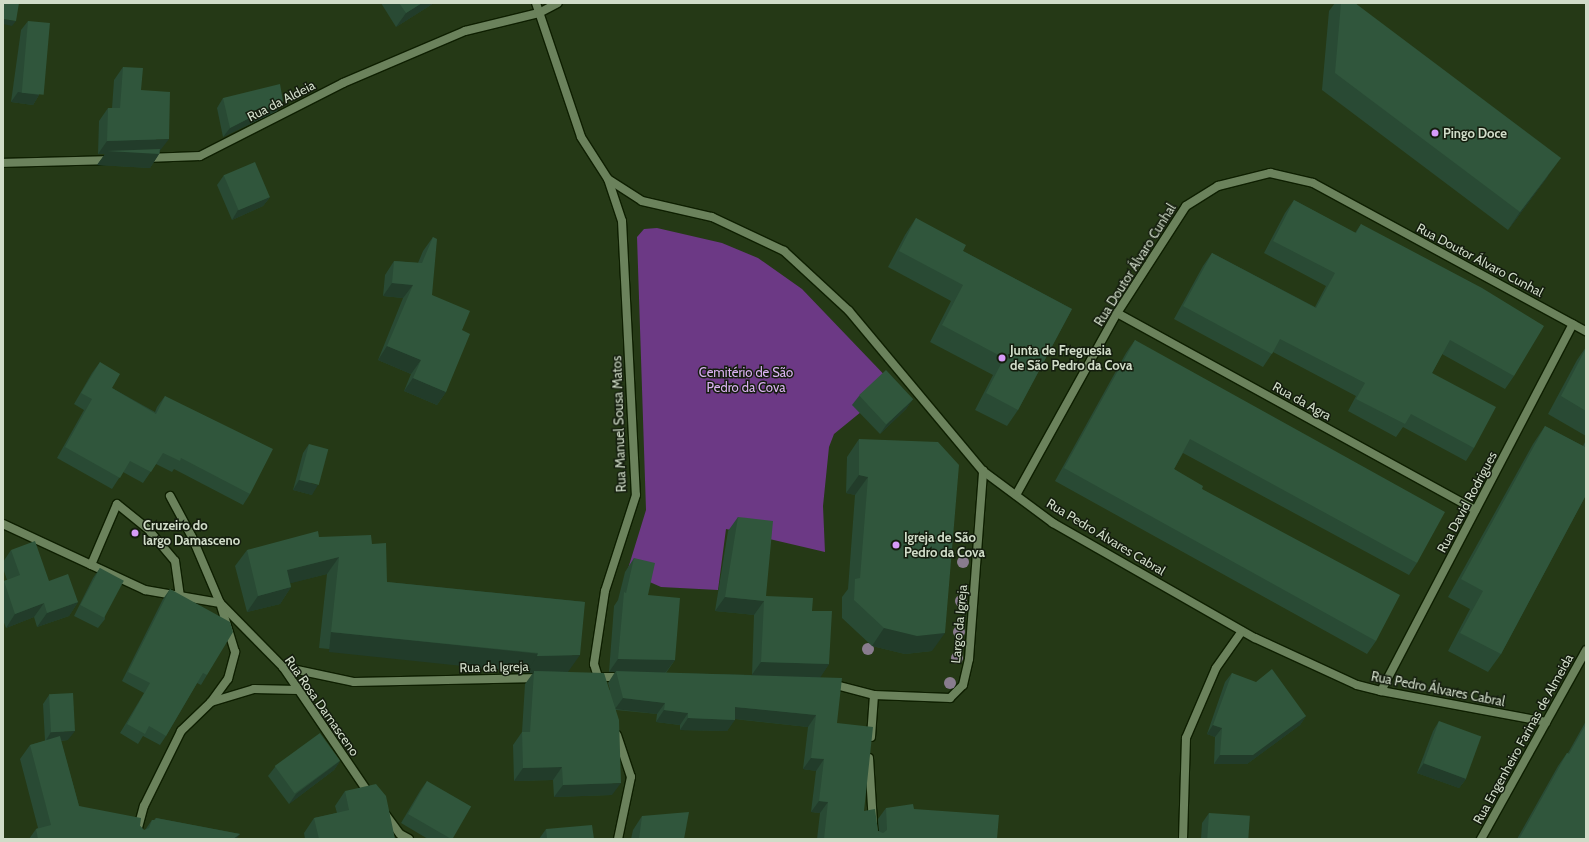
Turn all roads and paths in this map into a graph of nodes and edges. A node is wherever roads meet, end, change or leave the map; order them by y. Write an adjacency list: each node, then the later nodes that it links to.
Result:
1 (536, 3): 3 (street, Rua Manuel Sousa Matos)
2 (558, 3): 3 (street, Rua da Aldeia)
3 (539, 13): 4 (street, Rua da Aldeia); 7 (street, Rua Manuel Sousa Matos)
4 (137, 158)
5 (122, 159): 6 (street)
6 (3, 163)
7 (608, 179): 11 (street, Rua Pedro Álvares Cabral); 22 (street, Rua Manuel Sousa Matos)
8 (1117, 313): 9 (street, Rua Doutor Álvaro Cunhal); 12 (street, Rua Doutor Álvaro Cunhal); 14 (street, Rua da Agra)
9 (1573, 324): 10 (street, Rua Doutor Álvaro Cunhal); 14 (street, Rua David Rodrigues)
10 (1586, 331)
11 (983, 471): 12 (street, Rua Pedro Álvares Cabral); 29 (street, Largo da Igreja)
12 (1016, 495): 19 (street, Rua Pedro Álvares Cabral)
13 (170, 496): 18 (street)
14 (1476, 510): 28 (street, Rua David Rodrigues)
15 (3, 524): 16 (street)
16 (91, 564): 17 (street); 17 (street)
17 (180, 596): 18 (street)
18 (220, 603): 21 (street, Rua Rosa Damasceno); 30 (street)
19 (1242, 631): 28 (street, Rua Pedro Álvares Cabral); 37 (street)
20 (1586, 650): 31 (street, Rua Engenheiro Farinas de Almeida)
21 (283, 667): 23 (street, Rua da Igreja); 26 (street, Rua Rosa Damasceno)
22 (594, 677): 24 (street); 27 (street, Rua Manuel Sousa Matos)
23 (551, 678)
24 (630, 678)
25 (820, 683): 29 (street)
26 (298, 690): 30 (street); 34 (street, Rua Rosa Damasceno)
27 (603, 691)
28 (1381, 692): 31 (street, Rua Pedro Álvares Cabral)
29 (874, 695): 36 (street)
30 (211, 702): 33 (street)
31 (1546, 722): 38 (street, Rua Engenheiro Farinas de Almeida)
32 (615, 727): 35 (street)
33 (135, 839)
34 (409, 839)
35 (618, 839)
36 (874, 839)
37 (1183, 839)
38 (1481, 839)

